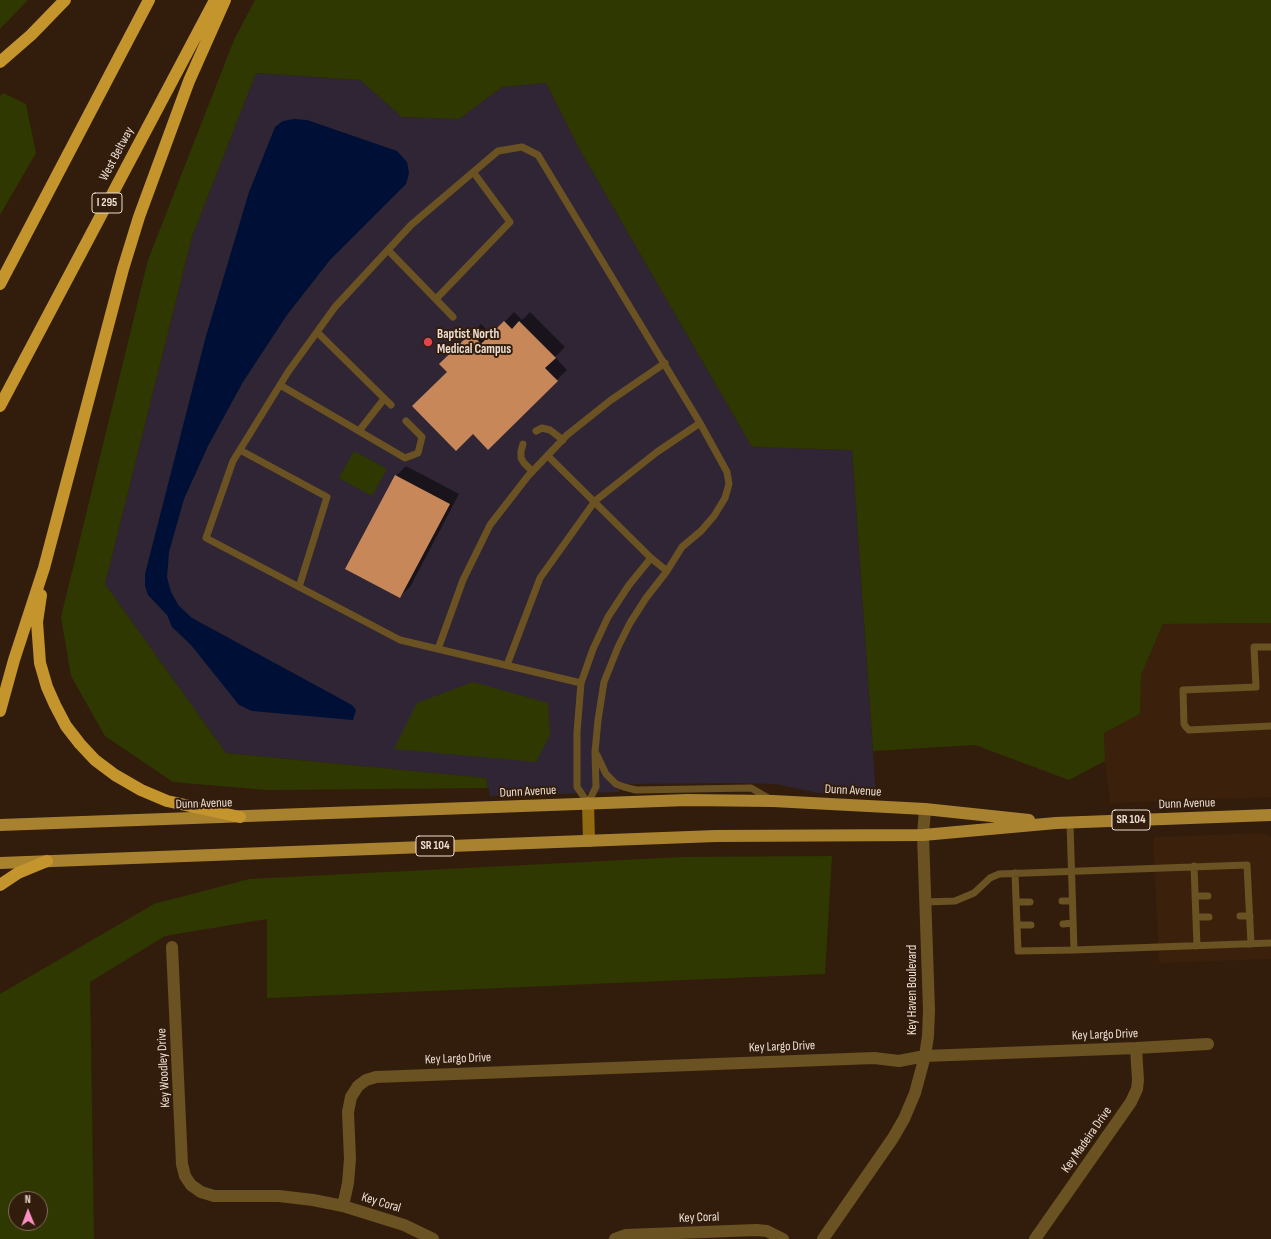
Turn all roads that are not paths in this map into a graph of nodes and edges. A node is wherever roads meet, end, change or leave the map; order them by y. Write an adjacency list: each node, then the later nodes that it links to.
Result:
1 (65, 0): 5 (highway)
2 (149, 0): 8 (highway)
3 (215, 0): 16 (highway, West Beltway / I 295)
4 (225, 0): 28 (highway)
5 (0, 62)
6 (474, 173): 7 (lane); 9 (lane); 12 (lane)
7 (388, 250): 9 (lane); 11 (lane)
8 (0, 284)
9 (436, 299): 10 (lane)
10 (453, 317)
11 (317, 332): 13 (lane); 14 (lane)
12 (665, 363): 18 (lane); 21 (lane)
13 (280, 386): 19 (lane); 23 (lane)
14 (384, 399): 15 (lane); 19 (lane)
15 (390, 405)
16 (0, 406)
17 (406, 421): 19 (lane)
18 (700, 423): 26 (lane); 29 (lane)
19 (359, 431)
20 (536, 431): 21 (lane)
21 (563, 440): 24 (lane)
22 (523, 444): 25 (lane)
23 (240, 450): 30 (lane); 30 (lane)
24 (548, 456): 25 (lane); 26 (lane)
25 (532, 471): 32 (lane)
26 (595, 502): 27 (lane); 33 (lane)
27 (651, 558): 29 (lane); 34 (lane)
28 (44, 568): 35 (highway); 42 (highway)
29 (667, 571): 37 (lane)
30 (299, 587): 32 (lane)
31 (1271, 647): 36 (lane)
32 (438, 649): 33 (lane)
33 (507, 665): 34 (lane)
34 (582, 683): 39 (lane)
35 (0, 711)
36 (1271, 726)
37 (595, 752): 38 (lane); 39 (lane)
38 (773, 801): 39 (main road, Dunn Avenue / SR 104); 40 (main road, Dunn Avenue / SR 104)
39 (588, 803): 42 (main road, Dunn Avenue / SR 104); 47 (main road)
40 (925, 809): 43 (main road, Dunn Avenue / SR 104); 46 (street, Key Haven Boulevard)
41 (1271, 815): 44 (main road, Dunn Avenue / SR 104)
42 (240, 817): 45 (main road, Dunn Avenue / SR 104)
43 (1056, 823): 44 (main road, Dunn Avenue / SR 104); 46 (main road, Dunn Avenue / SR 104)
44 (1070, 823): 51 (lane)
45 (0, 825)
46 (923, 834): 47 (main road, Dunn Avenue / SR 104); 60 (street, Key Haven Boulevard)
47 (589, 841): 48 (main road, Dunn Avenue / SR 104)
48 (47, 861): 49 (main road, Dunn Avenue / SR 104); 53 (highway)
49 (0, 863)
50 (1194, 866): 51 (lane); 54 (lane); 56 (lane)
51 (1071, 871): 52 (lane); 59 (lane)
52 (1015, 873): 60 (lane); 61 (lane)
53 (0, 885)
54 (1249, 894): 55 (lane); 64 (lane)
55 (1240, 895)
56 (1195, 896): 57 (lane); 65 (lane)
57 (1208, 896)
58 (1062, 901): 59 (lane)
59 (1072, 901): 67 (lane)
60 (925, 902): 78 (street, Key Haven Boulevard)
61 (1017, 902): 62 (lane); 69 (lane)
62 (1030, 902)
63 (1240, 916): 64 (lane)
64 (1250, 916): 72 (lane)
65 (1196, 917): 66 (lane); 73 (lane)
66 (1210, 917)
67 (1073, 923): 68 (lane); 75 (lane)
68 (1063, 924)
69 (1017, 925): 70 (lane); 75 (lane)
70 (1031, 925)
71 (1271, 943): 72 (lane)
72 (1252, 944): 73 (lane)
73 (1197, 946): 75 (lane)
74 (172, 947): 79 (street, Key Woodley Drive)
75 (1074, 950)
76 (1208, 1044): 77 (street, Key Largo Drive)
77 (1136, 1048): 78 (street, Key Largo Drive); 85 (street, Key Madeira Drive)
78 (925, 1056): 80 (street, Key Largo Drive); 84 (street, Key Haven Boulevard)
79 (191, 1185): 80 (street, Key Coral)
80 (343, 1206): 81 (street, Key Coral)
81 (433, 1239)
82 (615, 1239): 83 (street, Key Coral)
83 (783, 1239)
84 (823, 1239)
85 (1035, 1239)

